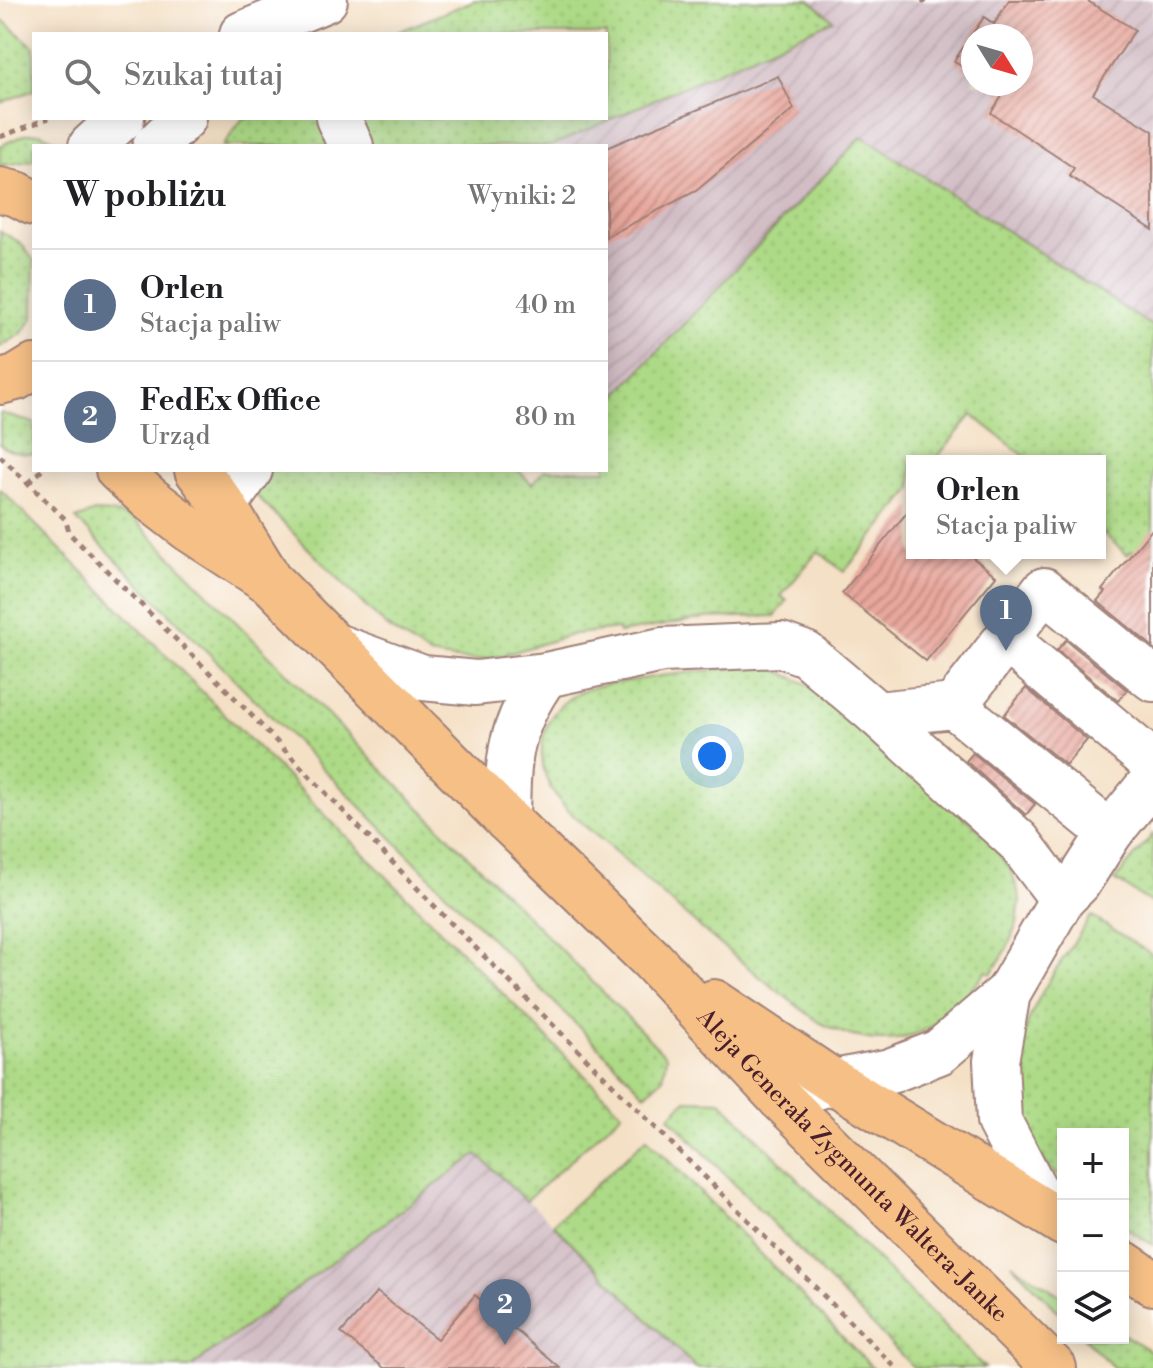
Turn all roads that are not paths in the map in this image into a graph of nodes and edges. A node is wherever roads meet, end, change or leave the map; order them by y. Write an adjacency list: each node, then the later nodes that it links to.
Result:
1 (297, 16): 2 (street)
2 (248, 32)
3 (120, 120): 6 (street)
4 (182, 120): 7 (street)
5 (339, 120): 8 (street)
6 (93, 144)
7 (157, 144)
8 (350, 144)
9 (120, 472): 13 (main road, Aleja Generała Zygmunta Waltera-Janke)
10 (198, 472): 12 (main road, Aleja Generała Zygmunta Waltera-Janke)
11 (249, 472): 12 (street)
12 (224, 506): 13 (main road, Aleja Generała Zygmunta Waltera-Janke)
13 (273, 584): 15 (main road, Aleja Generała Zygmunta Waltera-Janke)
14 (1006, 639): 17 (street); 18 (street); 20 (street)
15 (333, 645): 16 (street); 22 (main road, Aleja Generała Zygmunta Waltera-Janke)
16 (546, 675): 19 (street); 22 (street)
17 (1153, 679)
18 (954, 706): 19 (street); 23 (street)
19 (877, 714): 24 (street)
20 (1153, 763)
21 (1153, 780): 23 (street)
22 (507, 820): 25 (main road, Aleja Generała Zygmunta Waltera-Janke)
23 (1110, 833): 24 (street)
24 (1062, 899): 26 (street)
25 (652, 960): 27 (main road, Aleja Generała Zygmunta Waltera-Janke); 28 (main road, Aleja Generała Zygmunta Waltera-Janke)
26 (1008, 993): 27 (street); 29 (street)
27 (834, 1082): 28 (street); 29 (main road, Aleja Generała Zygmunta Waltera-Janke)
28 (780, 1098): 32 (main road, Aleja Generała Zygmunta Waltera-Janke)
29 (1055, 1218)
30 (1129, 1267): 31 (main road)
31 (1153, 1283)
32 (1054, 1368)

